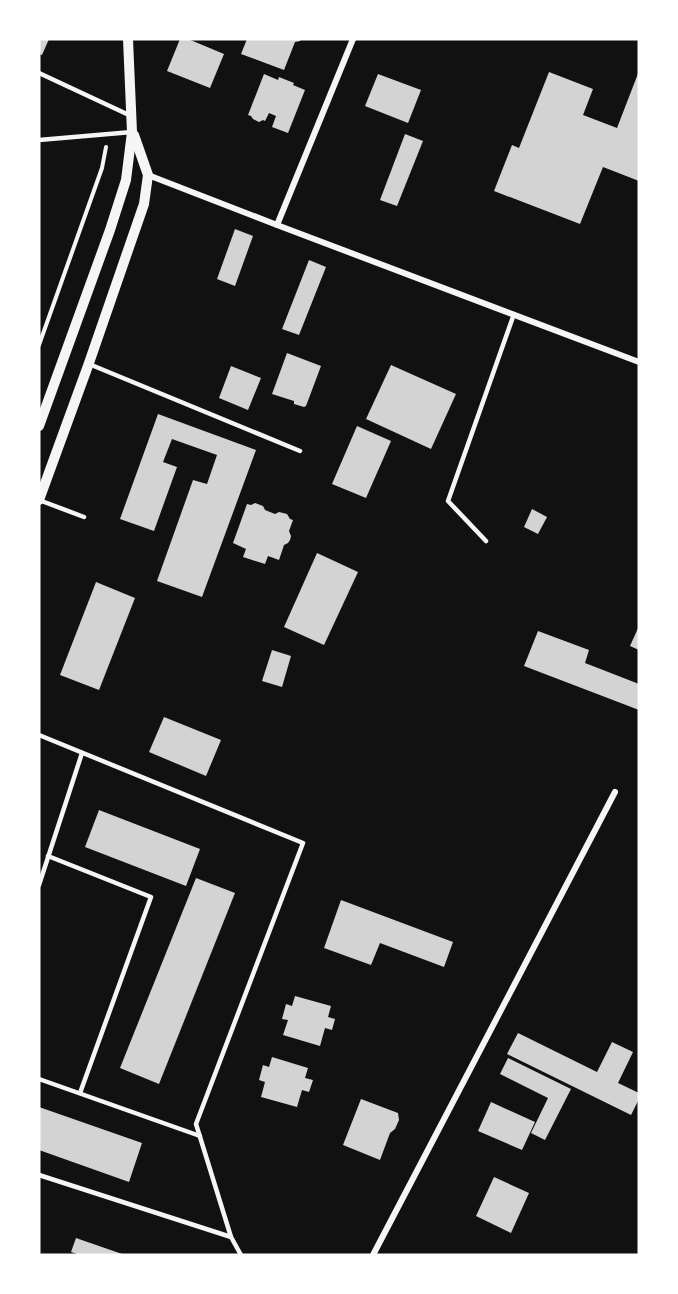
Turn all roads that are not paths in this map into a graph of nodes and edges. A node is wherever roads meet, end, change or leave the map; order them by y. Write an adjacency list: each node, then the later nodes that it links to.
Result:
1 (128, 39): 4 (street)
2 (353, 39): 8 (street)
3 (39, 73): 4 (lane)
4 (132, 116): 5 (street)
5 (132, 132): 6 (lane); 7 (street); 12 (street)
6 (39, 140)
7 (148, 175): 8 (street); 11 (street)
8 (277, 225): 9 (street)
9 (514, 314): 10 (street); 16 (lane)
10 (639, 362)
11 (89, 363): 13 (lane); 14 (street)
12 (39, 426)
13 (300, 451)
14 (39, 500): 15 (lane)
15 (84, 517)
16 (486, 542)
17 (39, 735): 18 (lane)
18 (82, 753): 20 (lane); 24 (lane)
19 (615, 792): 28 (street)
20 (48, 856): 21 (lane); 23 (lane)
21 (39, 885)
22 (39, 1078): 23 (lane)
23 (80, 1093): 24 (lane)
24 (200, 1136): 26 (lane)
25 (39, 1175): 26 (lane)
26 (231, 1237): 27 (lane)
27 (240, 1255)
28 (373, 1255)

